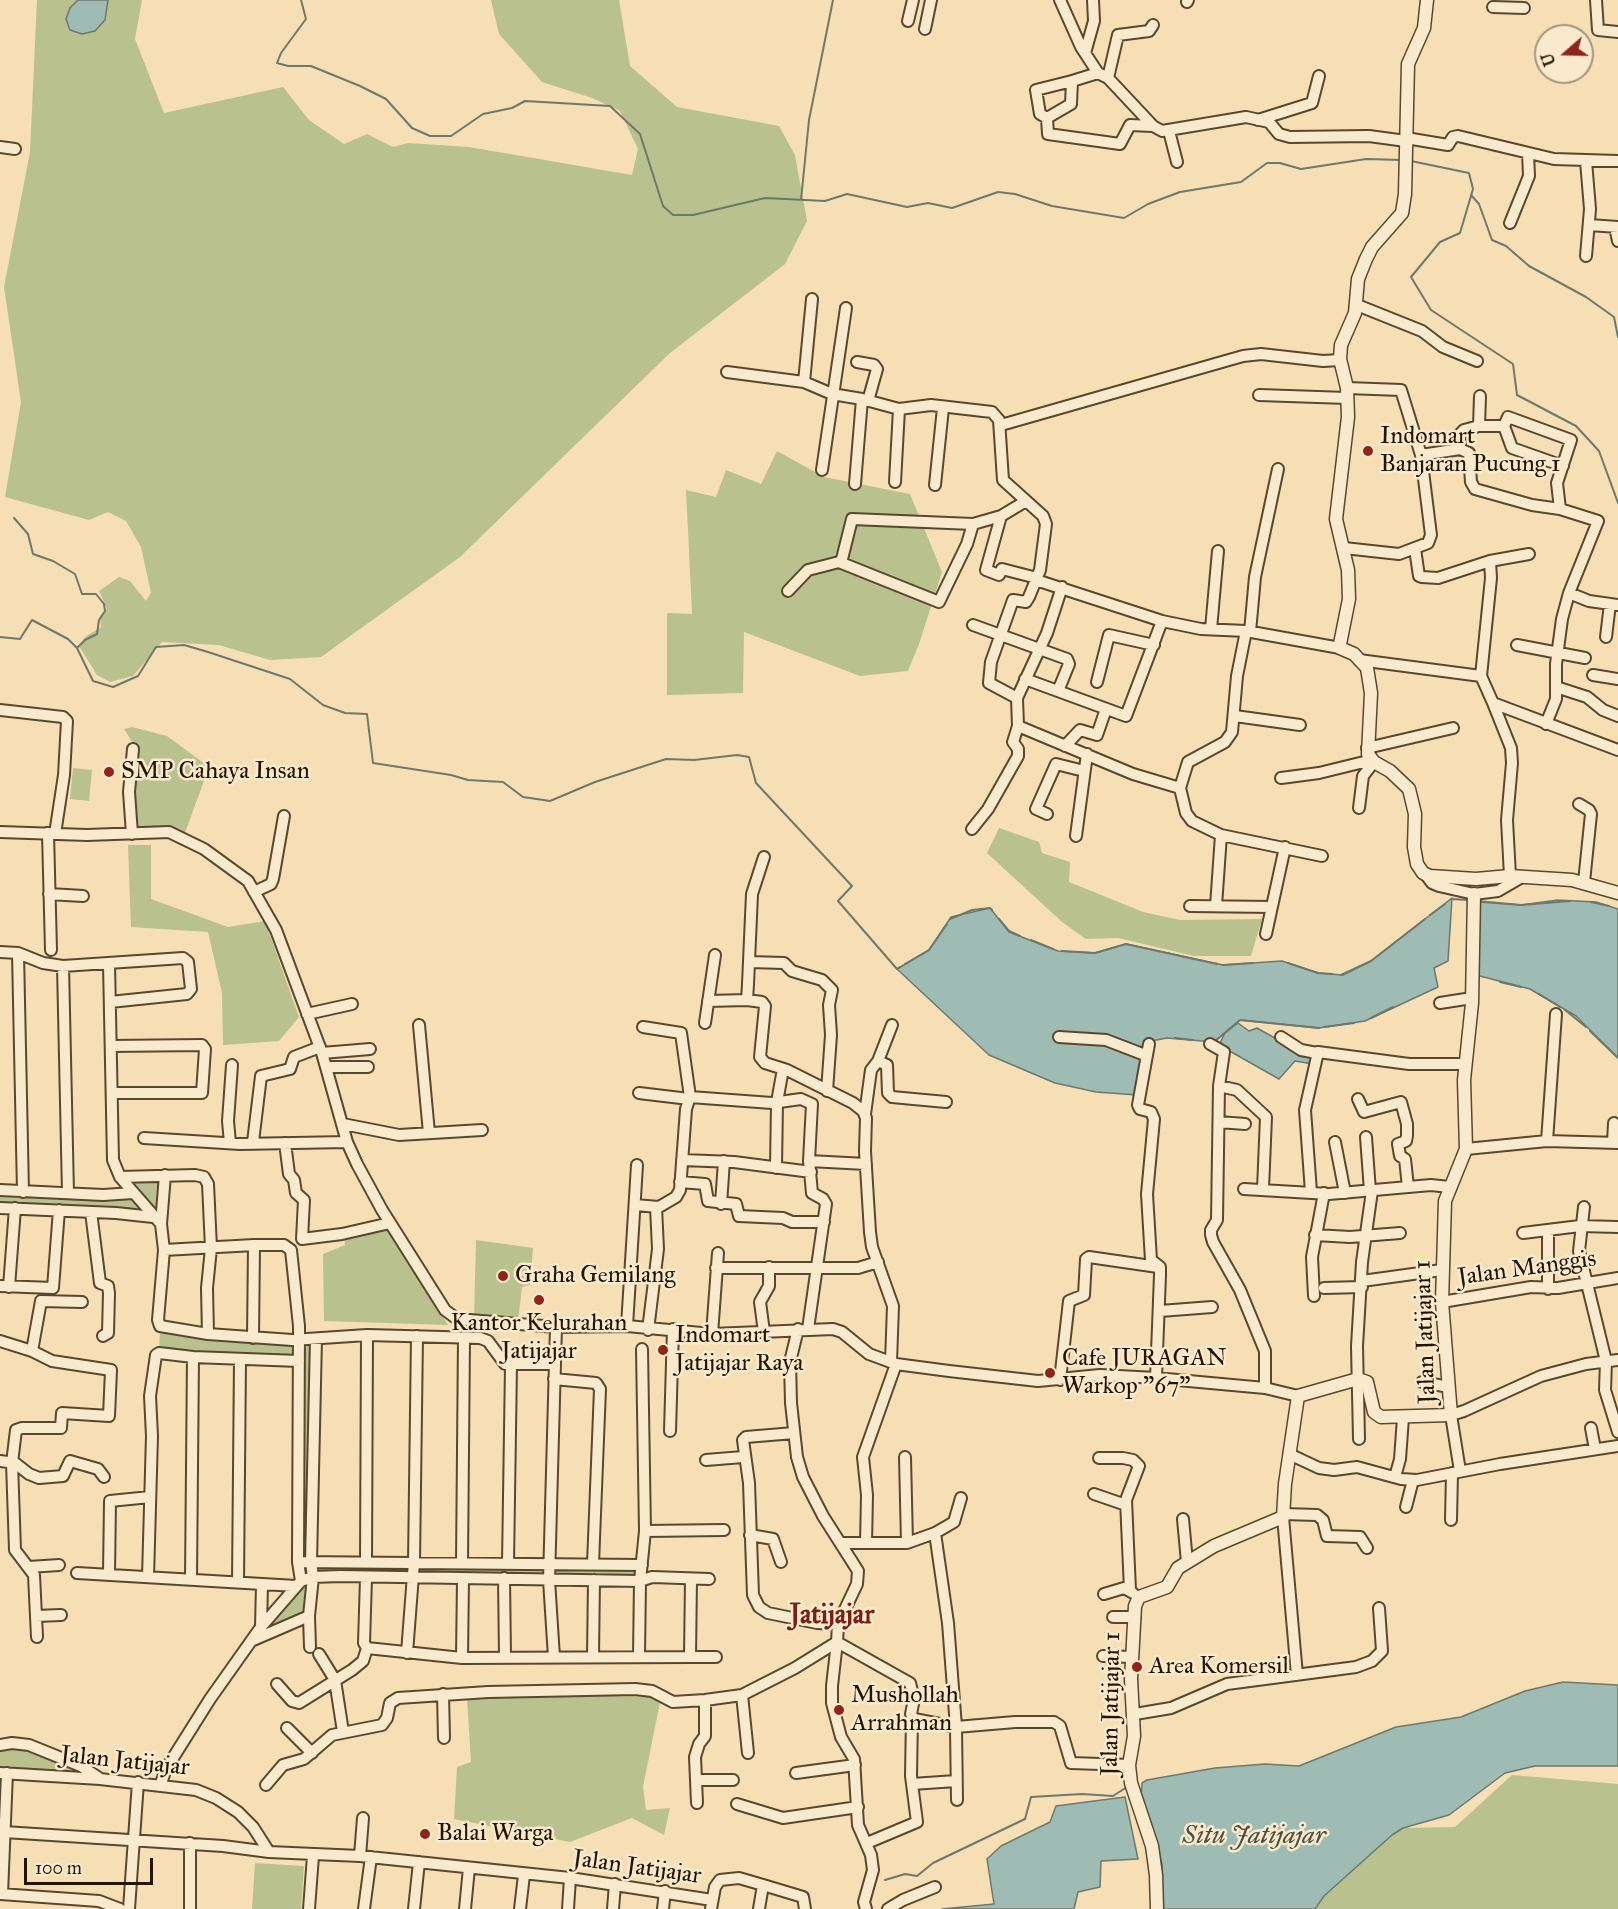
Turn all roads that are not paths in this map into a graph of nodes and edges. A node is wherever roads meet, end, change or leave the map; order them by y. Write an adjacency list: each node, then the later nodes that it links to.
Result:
1 (913, 0): 9 (street)
2 (931, 0): 11 (street)
3 (1060, 0): 13 (street)
4 (1093, 0): 13 (street)
5 (1427, 0): 23 (street)
6 (1596, 0): 12 (street)
7 (1493, 7): 8 (street)
8 (1524, 7)
9 (908, 21)
10 (1153, 25): 14 (street)
11 (925, 29)
12 (1618, 32)
13 (1085, 53): 14 (street)
14 (1103, 76): 16 (street); 19 (street)
15 (1319, 76): 18 (street)
16 (1072, 81): 17 (street); 17 (street)
17 (1047, 118): 19 (street)
18 (1257, 120): 20 (street); 23 (street)
19 (1153, 126): 20 (street)
20 (1169, 131): 27 (street)
21 (0, 147): 22 (street)
22 (15, 149)
23 (1405, 149): 24 (street); 34 (street)
24 (1528, 153): 25 (street); 28 (street)
25 (1586, 160): 26 (street); 29 (street)
26 (1618, 161)
27 (1177, 162)
28 (1510, 223)
29 (1589, 225): 30 (street); 32 (street)
30 (1617, 227): 31 (street)
31 (1618, 241)
32 (1586, 256)
33 (812, 299): 40 (street)
34 (1357, 305): 36 (street); 37 (street)
35 (846, 308): 42 (street)
36 (1340, 360): 41 (street); 48 (street)
37 (1477, 361)
38 (857, 362): 45 (street)
39 (726, 372): 40 (street)
40 (804, 382): 42 (street)
41 (1347, 393): 43 (street); 52 (street); 63 (street)
42 (832, 394): 45 (street); 55 (street)
43 (1259, 395)
44 (1480, 396): 49 (street)
45 (865, 400): 47 (street); 57 (street)
46 (943, 408): 47 (street); 48 (street); 58 (street)
47 (899, 409): 56 (street)
48 (1001, 425): 59 (street)
49 (1479, 426): 50 (street); 51 (street)
50 (1504, 426): 53 (street); 53 (street)
51 (1460, 448): 52 (street); 60 (street)
52 (1421, 455): 64 (street)
53 (1563, 466): 60 (street)
54 (1278, 469): 77 (street)
55 (822, 470)
56 (895, 482)
57 (855, 484)
58 (935, 486)
59 (1026, 501): 61 (street); 69 (street)
60 (1560, 509): 72 (street)
61 (1001, 516): 62 (street); 69 (street)
62 (973, 524): 68 (street); 68 (street)
63 (1344, 548): 64 (street); 82 (street)
64 (1415, 549): 67 (street)
65 (1218, 551): 76 (street)
66 (1529, 554): 67 (street)
67 (1490, 561): 88 (street)
68 (842, 563): 71 (street)
69 (1036, 579): 70 (street); 78 (street)
70 (1062, 587): 74 (street); 83 (street)
71 (788, 591)
72 (1569, 593): 73 (street); 84 (street)
73 (1614, 605): 79 (street)
74 (1162, 621): 76 (street); 80 (street)
75 (973, 625): 78 (street)
76 (1211, 629): 77 (street)
77 (1248, 631): 82 (street); 98 (street)
78 (1000, 633): 83 (street); 94 (street)
79 (1606, 637)
80 (1154, 645): 91 (street); 96 (street)
81 (1517, 645): 84 (street)
82 (1340, 648): 86 (street)
83 (1037, 649): 89 (street); 93 (street)
84 (1557, 655): 85 (street); 92 (street)
85 (1585, 658)
86 (1359, 660): 88 (street); 105 (street)
87 (1593, 675): 90 (street)
88 (1480, 676): 95 (street)
89 (1025, 679): 93 (street); 94 (street)
90 (1618, 679)
91 (1097, 682)
92 (1556, 687): 99 (street); 100 (street)
93 (1058, 691): 96 (street)
94 (1017, 699): 102 (street)
95 (1493, 704): 100 (street); 127 (street)
96 (1106, 709): 104 (street)
97 (0, 710): 119 (street)
98 (1235, 716): 101 (street); 112 (street)
99 (1618, 716)
100 (1546, 724): 107 (street)
101 (1300, 725)
102 (1018, 726): 104 (street); 117 (street)
103 (1453, 728): 105 (street)
104 (1065, 746): 108 (street)
105 (1367, 748): 109 (street)
106 (133, 749): 120 (street)
107 (1618, 750)
108 (1087, 754): 110 (street); 112 (street)
109 (1373, 761): 111 (street); 114 (street); 126 (street)
110 (1084, 771): 115 (street); 122 (street)
111 (1281, 778)
112 (1180, 788): 121 (street)
113 (1579, 804): 128 (street)
114 (1359, 808)
115 (1047, 814)
116 (284, 816): 129 (street)
117 (972, 829)
118 (0, 832): 119 (street)
119 (52, 833): 120 (street); 131 (street)
120 (132, 834): 129 (street)
121 (1221, 835): 123 (street); 135 (street)
122 (1076, 836)
123 (1285, 847): 124 (street); 136 (street)
124 (1322, 856)
125 (764, 857): 142 (street)
126 (1425, 874): 127 (street); 133 (street)
127 (1516, 877): 128 (street); 133 (street)
128 (1584, 882): 130 (street)
129 (254, 892): 151 (street)
130 (1618, 893)
131 (49, 894): 132 (street); 138 (street)
132 (83, 896)
133 (1474, 899): 145 (street, Jalan Jatijajar 1)
134 (1190, 906): 135 (street)
135 (1216, 906): 136 (street)
136 (1272, 907): 137 (street)
137 (1266, 934)
138 (51, 950)
139 (0, 951): 140 (street)
140 (18, 953): 144 (street); 211 (street)
141 (715, 955): 147 (street)
142 (749, 962): 146 (street); 171 (street)
143 (109, 964): 144 (street); 148 (street); 148 (street)
144 (63, 966): 214 (street)
145 (1472, 998): 149 (street); 165 (street, Jalan Jatijajar 1)
146 (747, 1000): 147 (street); 169 (street)
147 (708, 1001): 153 (street)
148 (110, 1002): 160 (street)
149 (1440, 1003)
150 (351, 1004): 151 (street)
151 (307, 1014): 162 (street)
152 (1556, 1014): 187 (street)
153 (705, 1023)
154 (419, 1025): 184 (street)
155 (892, 1025): 164 (street)
156 (643, 1027): 174 (street)
157 (1059, 1037): 241 (street)
158 (1281, 1037): 163 (street)
159 (1210, 1044): 170 (street)
160 (111, 1046): 172 (street); 172 (street)
161 (370, 1049): 162 (street)
162 (321, 1050): 167 (street); 188 (street)
163 (1317, 1053): 165 (street); 213 (street)
164 (878, 1061): 177 (street); 178 (street)
165 (1465, 1064): 194 (street, Jalan Jatijajar 1)
166 (232, 1065): 191 (street)
167 (326, 1067): 168 (street); 181 (street)
168 (368, 1067)
169 (783, 1069): 171 (street); 176 (street)
170 (1220, 1086): 179 (street); 208 (street)
171 (827, 1091): 178 (street)
172 (112, 1093): 203 (street)
173 (639, 1093): 174 (street)
174 (689, 1098): 176 (street); 195 (street)
175 (1358, 1099): 205 (street)
176 (777, 1102): 197 (street); 200 (street)
177 (946, 1102)
178 (865, 1114): 198 (street)
179 (1219, 1122): 182 (street); 288 (street)
180 (1614, 1123): 193 (street)
181 (343, 1124): 184 (street); 189 (street)
182 (1245, 1124)
183 (482, 1130): 184 (street)
184 (429, 1133)
185 (1366, 1137): 210 (street)
186 (144, 1138): 191 (street)
187 (1547, 1141): 193 (street); 194 (street)
188 (253, 1142): 191 (street); 192 (street)
189 (348, 1142): 192 (street); 227 (street)
190 (1335, 1142): 216 (street)
191 (230, 1143)
192 (285, 1143): 227 (street)
193 (1616, 1143)
194 (1466, 1149): 206 (street, Jalan Jatijajar 1)
195 (682, 1160): 196 (street); 204 (street)
196 (724, 1161): 200 (street); 217 (street)
197 (809, 1161): 198 (street); 201 (street)
198 (866, 1164): 239 (street)
199 (638, 1165): 218 (street)
200 (776, 1168): 201 (street)
201 (810, 1172): 226 (street)
202 (165, 1175): 203 (street); 225 (street); 236 (street)
203 (120, 1178): 212 (street)
204 (681, 1182): 217 (street); 219 (street)
205 (1408, 1187): 206 (street); 210 (street)
206 (1449, 1187): 244 (street, Jalan Jatijajar 1)
207 (1244, 1189): 208 (street)
208 (1263, 1189): 213 (street)
209 (0, 1190): 211 (street)
210 (1371, 1191): 216 (street); 234 (street)
211 (23, 1192): 214 (street)
212 (133, 1192): 214 (street); 225 (street)
213 (1311, 1192): 215 (street)
214 (68, 1193)
215 (1324, 1193): 216 (street); 233 (street)
216 (1346, 1193)
217 (721, 1203): 226 (street)
218 (635, 1205): 219 (street); 256 (street)
219 (657, 1207): 260 (street)
220 (1584, 1207): 228 (street)
221 (0, 1208): 222 (street)
222 (15, 1208): 223 (street); 248 (street)
223 (59, 1210): 224 (street); 248 (street)
224 (91, 1212): 225 (street); 264 (street)
225 (157, 1221): 237 (street)
226 (824, 1222): 240 (street)
227 (390, 1223): 257 (street)
228 (1580, 1226): 229 (street); 230 (street); 246 (street)
229 (1618, 1227)
230 (1548, 1230): 232 (street); 250 (street)
231 (1400, 1233): 234 (street)
232 (1522, 1233)
233 (1315, 1235): 234 (street); 251 (street)
234 (1366, 1236): 247 (street)
235 (254, 1245): 236 (street); 267 (street); 268 (street)
236 (211, 1248): 237 (street); 262 (street)
237 (164, 1250): 262 (street)
238 (718, 1253): 242 (street)
239 (878, 1262): 240 (street); 279 (street)
240 (819, 1267): 243 (street); 259 (street)
241 (1160, 1267): 255 (street); 285 (street)
242 (716, 1268): 243 (street); 263 (street)
243 (768, 1268): 261 (street)
244 (1442, 1270): 247 (street); 253 (street, Jalan Jatijajar 1)
245 (1618, 1278): 246 (street, Jalan Manggis)
246 (1585, 1282): 250 (street, Jalan Manggis); 278 (street)
247 (1362, 1284): 249 (street); 284 (street)
248 (5, 1286)
249 (1324, 1288)
250 (1548, 1289): 253 (street, Jalan Manggis)
251 (1314, 1296)
252 (82, 1302): 273 (street)
253 (1442, 1302): 287 (street, Jalan Jatijajar 1)
254 (1212, 1307): 255 (street)
255 (1160, 1311): 282 (street)
256 (627, 1326): 257 (street); 260 (street)
257 (556, 1327): 280 (street)
258 (673, 1329): 260 (street); 263 (street); 293 (street)
259 (803, 1329): 261 (street); 279 (street); 295 (street)
260 (648, 1330)
261 (764, 1332): 263 (street)
262 (208, 1334): 267 (street)
263 (712, 1334)
264 (103, 1335)
265 (367, 1335): 266 (street); 270 (street); 330 (street)
266 (417, 1336): 269 (street); 331 (street)
267 (253, 1338): 268 (street)
268 (298, 1338): 270 (street); 276 (street)
269 (464, 1338): 281 (street); 334 (street)
270 (315, 1339): 300 (street)
271 (0, 1341): 273 (street)
272 (642, 1349): 321 (street)
273 (32, 1351): 307 (street)
274 (193, 1357): 275 (street); 313 (street); 349 (street)
275 (240, 1359): 276 (street); 356 (street)
276 (299, 1360): 299 (street)
277 (1618, 1360): 278 (street)
278 (1606, 1361): 290 (street); 294 (street)
279 (893, 1363): 285 (street); 325 (street)
280 (554, 1364): 281 (street); 283 (street)
281 (511, 1365): 335 (street)
282 (1156, 1378): 285 (street); 288 (street)
283 (554, 1379): 336 (street); 337 (street)
284 (1358, 1379): 289 (street); 291 (street, Jalan Jatijajar 1); 296 (street)
285 (1060, 1380)
286 (1422, 1382): 287 (street)
287 (1449, 1387): 290 (street, Jalan Jatijajar 1)
288 (1265, 1388): 289 (street)
289 (1299, 1396): 301 (street)
290 (1451, 1415): 291 (street, Jalan Jatijajar 1); 308 (street)
291 (1403, 1418): 310 (street)
292 (1591, 1428): 298 (street)
293 (669, 1431)
294 (1618, 1432)
295 (794, 1433): 303 (street); 324 (street)
296 (1359, 1439)
297 (1618, 1446): 298 (street)
298 (1595, 1449): 308 (street)
299 (299, 1452): 300 (street); 328 (street)
300 (314, 1452): 329 (street)
301 (1289, 1454): 310 (street); 317 (street)
302 (905, 1457): 326 (street)
303 (743, 1458): 305 (street); 323 (street)
304 (1099, 1458): 315 (street)
305 (706, 1460)
306 (0, 1461): 307 (street)
307 (12, 1463): 309 (street); 340 (street)
308 (1456, 1472): 311 (street); 319 (street)
309 (104, 1477)
310 (1395, 1477): 311 (street)
311 (1413, 1480): 316 (street)
312 (1094, 1494): 315 (street)
313 (150, 1497): 342 (street); 343 (street)
314 (961, 1498): 322 (street)
315 (1126, 1505): 359 (street)
316 (1406, 1507)
317 (1283, 1516): 327 (street); 333 (street, Jalan Jatijajar 1); 386 (street)
318 (1183, 1519): 333 (street)
319 (1451, 1520)
320 (724, 1530): 321 (street)
321 (645, 1531): 339 (street)
322 (935, 1533): 326 (street); 394 (street)
323 (750, 1535): 332 (street); 368 (street)
324 (841, 1543): 325 (street); 368 (street)
325 (866, 1543): 326 (street)
326 (907, 1543)
327 (1368, 1548)
328 (298, 1562): 329 (street); 358 (street)
329 (311, 1562): 330 (street); 344 (street)
330 (366, 1562): 331 (street)
331 (414, 1562): 334 (street); 345 (street)
332 (781, 1562)
333 (1187, 1562): 361 (street, Jalan Jatijajar 1)
334 (462, 1563): 335 (street)
335 (508, 1563): 336 (street)
336 (550, 1563): 337 (street); 353 (street)
337 (593, 1564): 339 (street)
338 (59, 1565): 340 (street)
339 (642, 1565): 346 (street); 355 (street)
340 (29, 1567): 364 (street)
341 (77, 1573): 342 (street)
342 (109, 1574): 343 (street)
343 (148, 1576): 349 (street)
344 (313, 1577): 347 (street); 358 (street); 365 (street)
345 (412, 1577): 347 (street); 350 (street); 375 (street)
346 (652, 1577): 351 (street); 355 (street)
347 (366, 1578): 374 (street)
348 (504, 1578): 350 (street); 353 (street); 379 (street)
349 (191, 1579): 356 (street)
350 (464, 1579): 384 (street)
351 (691, 1579): 352 (street); 381 (street)
352 (709, 1579)
353 (549, 1580): 354 (street); 385 (street)
354 (594, 1580): 355 (street); 380 (street)
355 (640, 1581): 377 (street)
356 (238, 1582): 357 (street)
357 (262, 1584): 358 (street); 369 (street)
358 (298, 1584): 369 (street)
359 (1130, 1590): 360 (street); 361 (street)
360 (1104, 1594)
361 (1136, 1602): 367 (street, Jalan Jatijajar 1)
362 (1379, 1608): 386 (street)
363 (62, 1615): 364 (street)
364 (36, 1616): 370 (street)
365 (309, 1616): 371 (street); 373 (street)
366 (1113, 1617): 367 (street)
367 (1135, 1617): 383 (street, Jalan Jatijajar 1)
368 (838, 1624): 372 (street)
369 (261, 1627): 371 (street)
370 (37, 1637)
371 (251, 1641): 412 (street)
372 (837, 1642): 390 (street); 393 (street); 401 (street)
373 (309, 1647)
374 (367, 1648): 375 (street); 387 (street)
375 (407, 1653): 384 (street)
376 (319, 1654): 387 (street)
377 (639, 1656): 380 (street); 381 (street)
378 (1103, 1656): 383 (street)
379 (505, 1657): 384 (street); 385 (street)
380 (593, 1657): 385 (street)
381 (690, 1657): 382 (street)
382 (716, 1657)
383 (1132, 1657): 392 (street, Jalan Jatijajar 1)
384 (462, 1658)
385 (554, 1658)
386 (1297, 1675): 392 (street)
387 (335, 1680): 388 (street); 396 (street)
388 (278, 1684)
389 (443, 1694): 391 (street); 396 (street); 397 (street)
390 (742, 1695): 391 (street); 400 (street)
391 (705, 1700): 406 (street)
392 (1135, 1714): 402 (street, Jalan Jatijajar 1)
393 (912, 1717): 394 (street); 410 (street)
394 (956, 1727): 402 (street); 408 (street)
395 (287, 1728): 399 (street)
396 (343, 1732): 399 (street)
397 (444, 1738)
398 (0, 1745): 405 (street)
399 (312, 1753): 411 (street)
400 (748, 1753)
401 (855, 1765): 404 (street); 416 (street)
402 (1129, 1765): 450 (street, Jalan Jatijajar 1)
403 (3, 1773): 405 (street, Jalan Jatijajar); 418 (street)
404 (796, 1773)
405 (100, 1779): 409 (street, Jalan Jatijajar)
406 (696, 1780): 407 (street); 414 (street)
407 (733, 1780)
408 (956, 1781): 410 (street); 413 (street)
409 (138, 1782): 412 (street, Jalan Jatijajar); 419 (street)
410 (912, 1784): 420 (street)
411 (266, 1785)
412 (163, 1786): 422 (street, Jalan Jatijajar)
413 (957, 1800)
414 (698, 1803)
415 (737, 1804): 416 (street)
416 (858, 1807): 420 (street)
417 (363, 1818): 424 (street)
418 (4, 1832): 419 (street); 433 (street)
419 (134, 1840): 421 (street); 436 (street)
420 (867, 1843): 448 (street)
421 (190, 1844): 422 (street); 437 (street)
422 (268, 1852): 423 (street, Jalan Jatijajar)
423 (313, 1856): 424 (street, Jalan Jatijajar); 438 (street)
424 (365, 1857): 425 (street, Jalan Jatijajar); 439 (street)
425 (419, 1862): 426 (street, Jalan Jatijajar); 440 (street)
426 (469, 1868): 427 (street, Jalan Jatijajar); 441 (street)
427 (524, 1875): 428 (street, Jalan Jatijajar); 442 (street)
428 (570, 1878): 429 (street, Jalan Jatijajar); 443 (street)
429 (615, 1884): 432 (street, Jalan Jatijajar); 444 (street)
430 (763, 1885): 434 (street); 446 (street); 447 (street)
431 (935, 1887): 449 (street)
432 (665, 1890): 434 (street, Jalan Jatijajar); 445 (street)
433 (1, 1894): 435 (street)
434 (711, 1904)
435 (120, 1909)
436 (129, 1909)
437 (190, 1909)
438 (309, 1909)
439 (364, 1909)
440 (414, 1909)
441 (465, 1909)
442 (520, 1909)
443 (568, 1909)
444 (613, 1909)
445 (663, 1909)
446 (759, 1909)
447 (805, 1909)
448 (866, 1909)
449 (888, 1909)
450 (1156, 1909)

